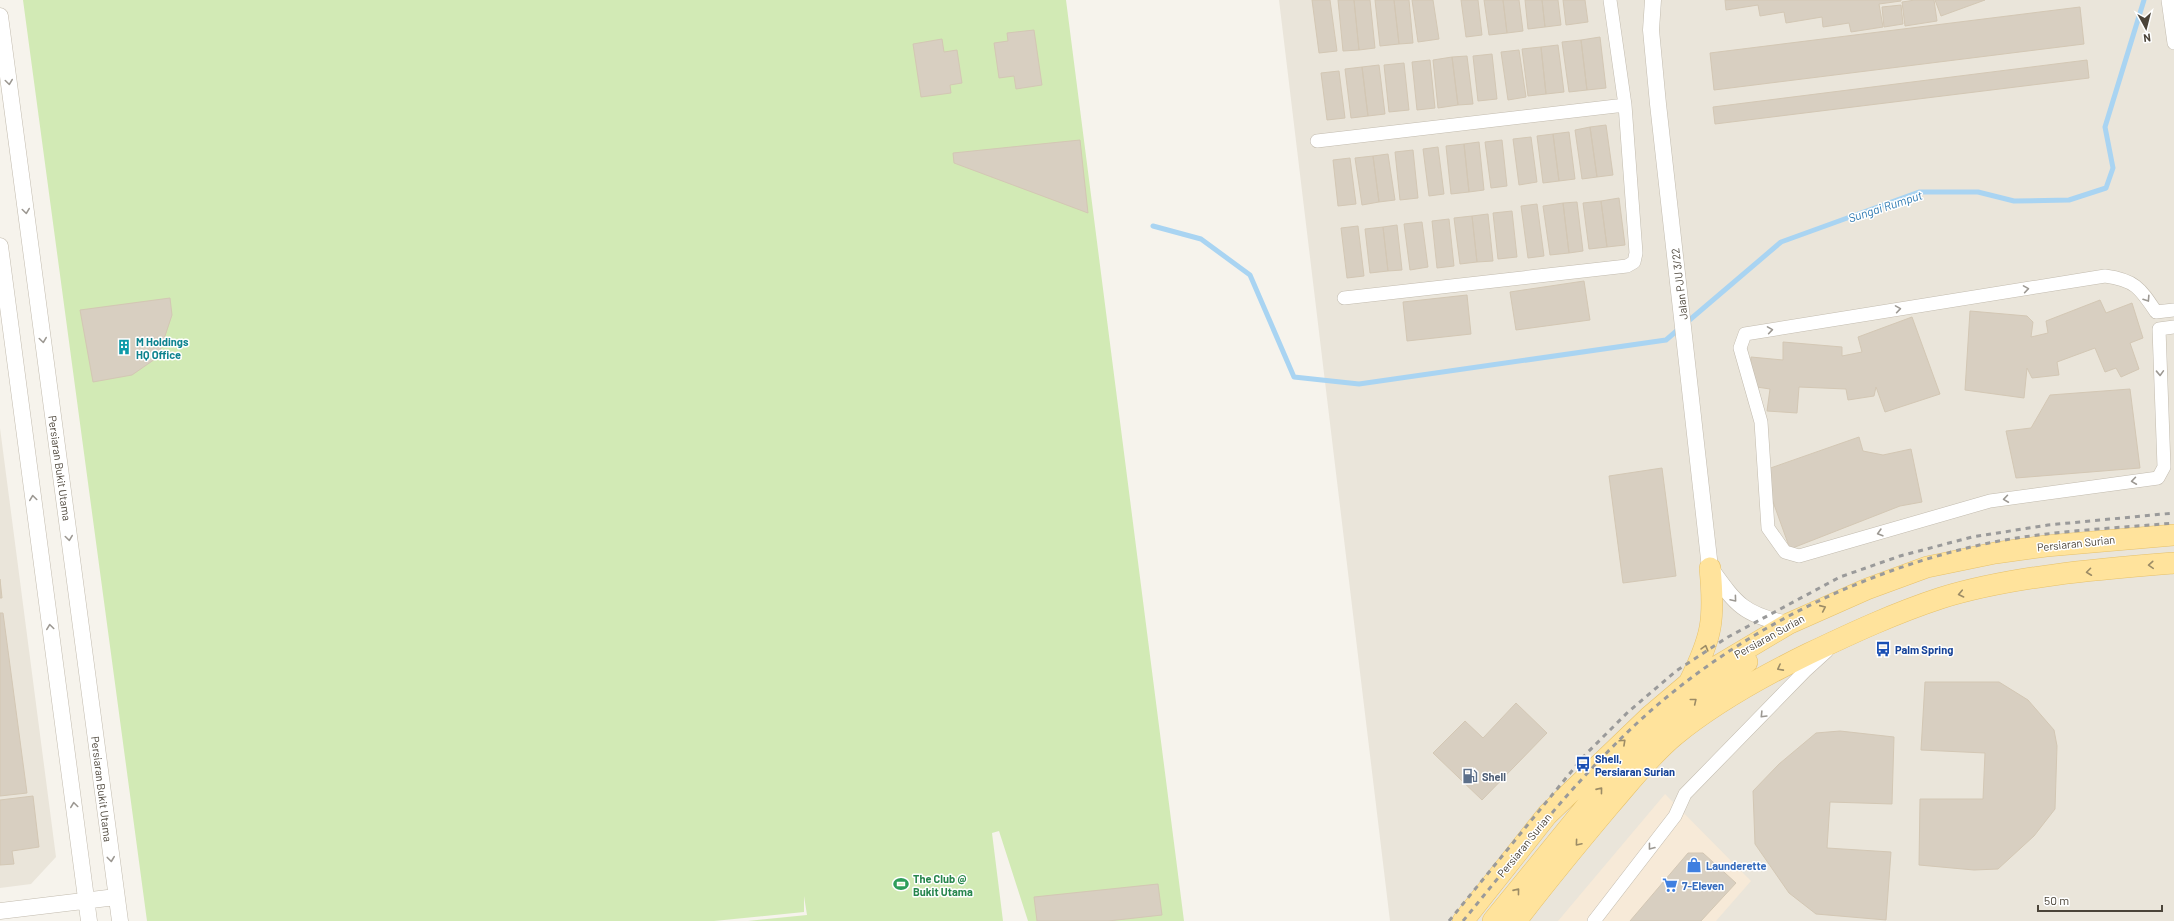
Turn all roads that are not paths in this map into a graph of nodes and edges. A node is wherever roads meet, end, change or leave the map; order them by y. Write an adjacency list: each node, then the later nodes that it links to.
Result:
1 (1610, 0): 6 (street)
2 (1653, 0): 14 (street, Jalan PJU 3/22)
3 (2168, 0): 5 (street)
4 (0, 16): 20 (street, Persiaran Bukit Utama, one-way to 20)
5 (2174, 43)
6 (1625, 105): 7 (street); 9 (street)
7 (1317, 141)
8 (0, 246): 21 (street, one-way to 8)
9 (1344, 298)
10 (2174, 310): 11 (street, one-way to 10)
11 (2174, 327)
12 (2174, 535): 15 (main road, Persiaran Surian, one-way to 12)
13 (2174, 563): 17 (main road, one-way to 17)
14 (1710, 568): 15 (street, one-way to 15); 18 (main road, one-way to 14)
15 (1788, 624): 16 (main road, Persiaran Surian)
16 (1768, 636): 18 (main road, Persiaran Surian); 26 (main road, one-way to 16)
17 (1840, 638): 19 (main road, one-way to 19); 29 (street, one-way to 29)
18 (1689, 683): 25 (main road, Persiaran Surian, one-way to 18)
19 (1553, 873): 27 (main road); 28 (main road)
20 (116, 897): 21 (street); 24 (street, Persiaran Bukit Utama)
21 (86, 901): 22 (street); 23 (street)
22 (0, 911)
23 (89, 921)
24 (120, 921)
25 (1463, 921)
26 (1493, 921)
27 (1516, 921)
28 (1535, 921)
29 (1594, 921)

